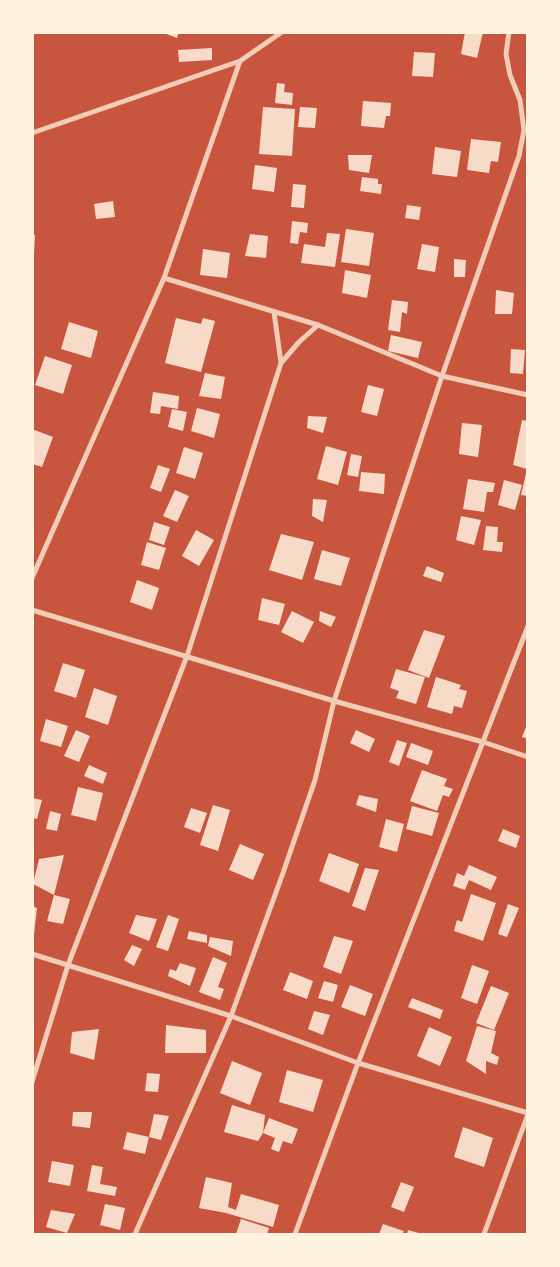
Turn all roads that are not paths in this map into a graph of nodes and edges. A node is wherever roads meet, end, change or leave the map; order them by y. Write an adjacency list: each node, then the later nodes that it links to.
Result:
1 (282, 32): 3 (street)
2 (509, 32): 9 (street)
3 (240, 61): 4 (street); 5 (street)
4 (32, 133)
5 (164, 278): 6 (street); 11 (street)
6 (274, 312): 7 (street); 8 (street)
7 (318, 325): 8 (street); 9 (street)
8 (281, 363): 14 (street)
9 (442, 376): 10 (street); 15 (street)
10 (528, 395)
11 (32, 578)
12 (32, 610): 14 (street)
13 (528, 626): 16 (street)
14 (187, 656): 15 (street); 19 (street)
15 (334, 701): 16 (street); 20 (street)
16 (483, 742): 17 (street); 21 (street)
17 (528, 757)
18 (32, 954): 19 (street)
19 (68, 965): 20 (street); 22 (street)
20 (231, 1016): 21 (street); 24 (street)
21 (358, 1063): 23 (street); 25 (street)
22 (32, 1082)
23 (528, 1113): 26 (street)
24 (135, 1234)
25 (295, 1234)
26 (484, 1234)

